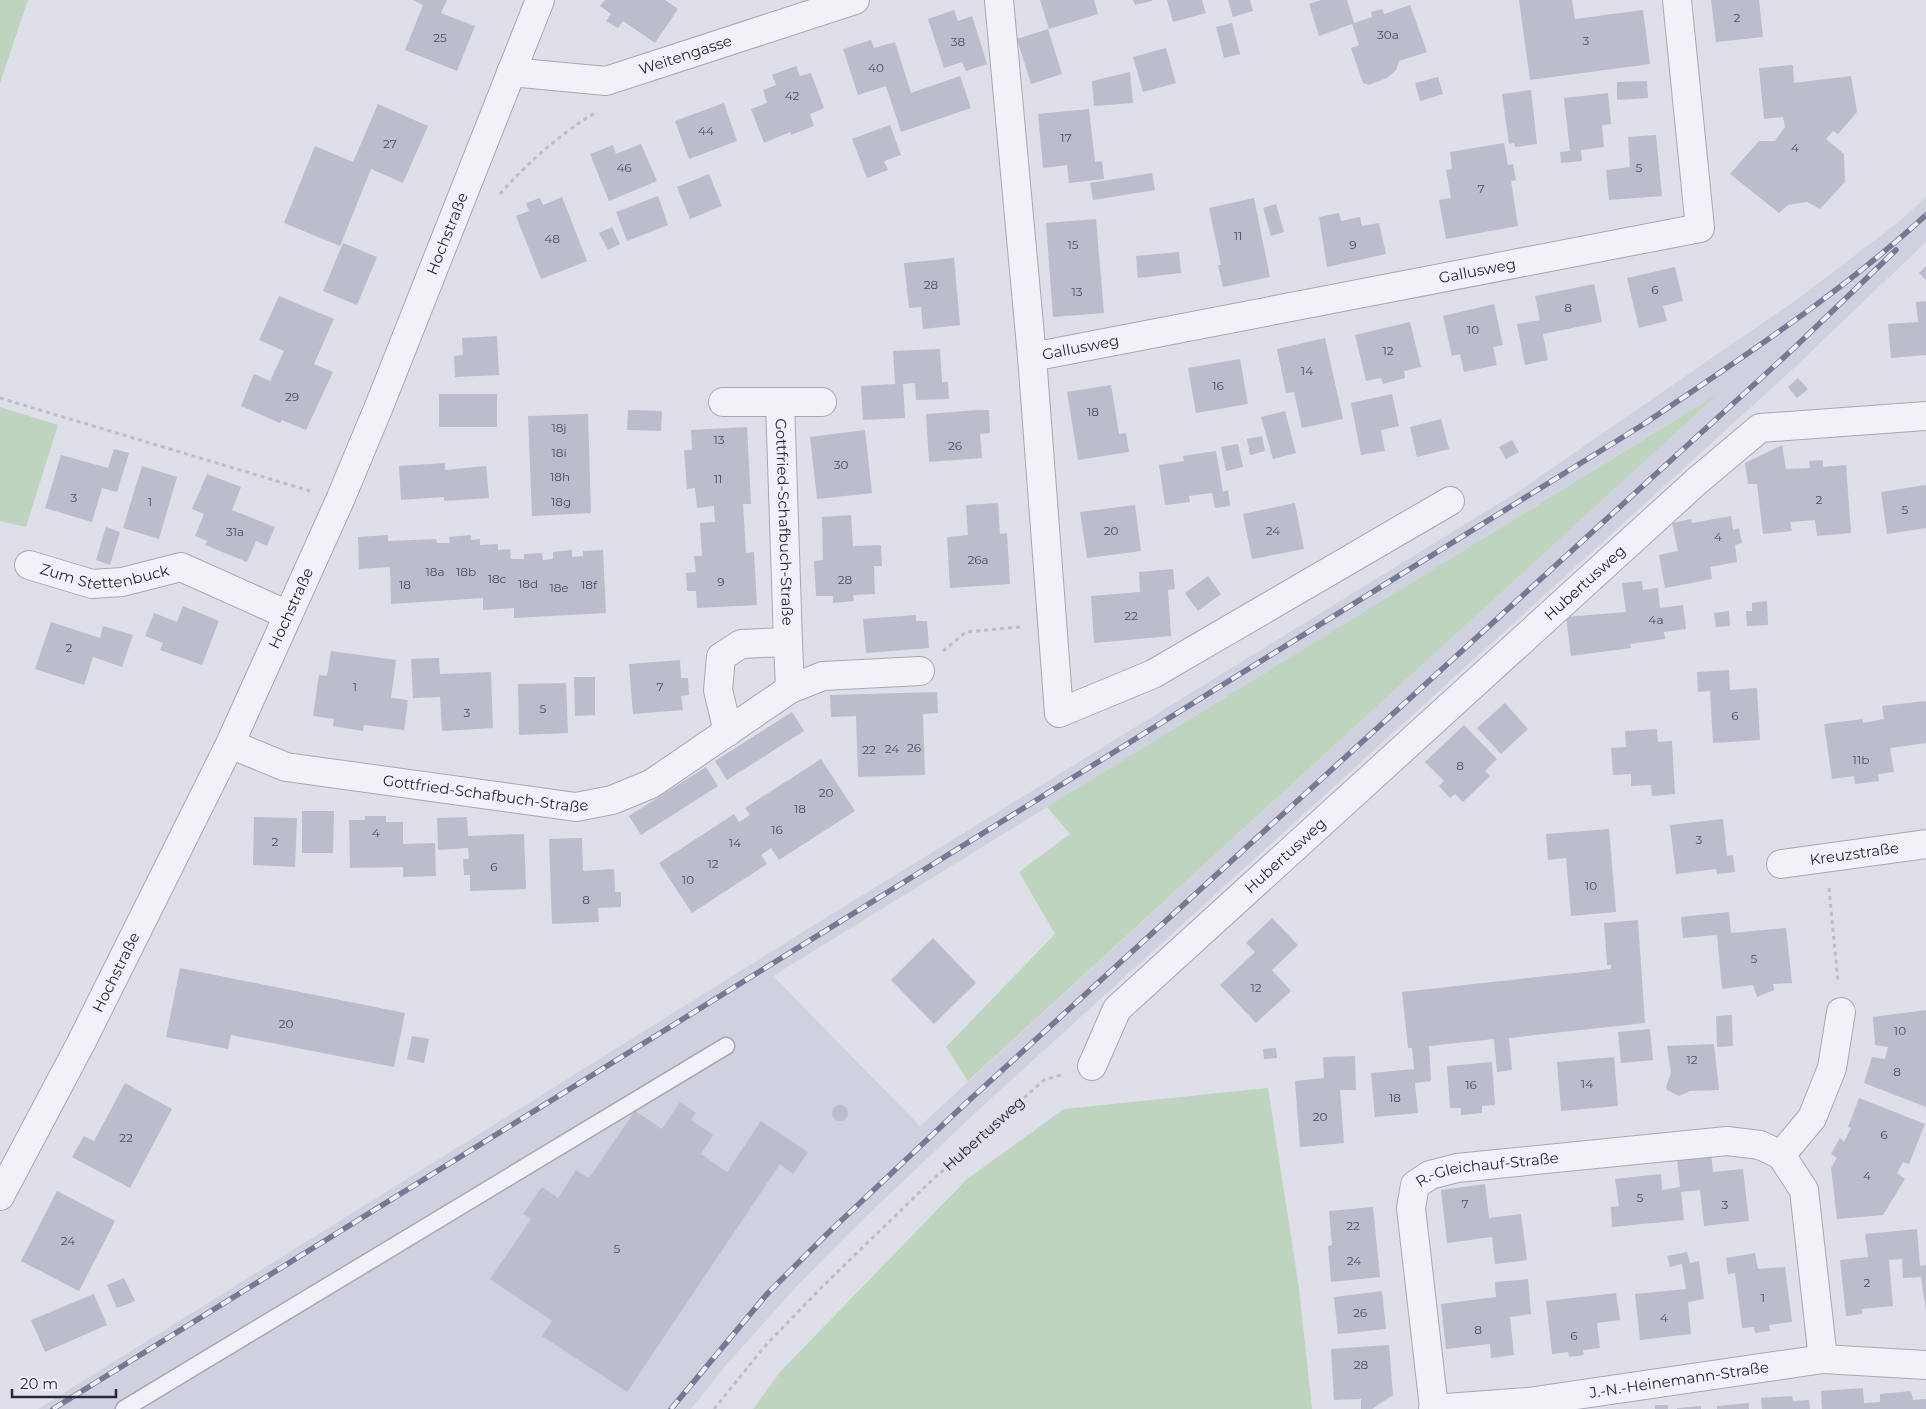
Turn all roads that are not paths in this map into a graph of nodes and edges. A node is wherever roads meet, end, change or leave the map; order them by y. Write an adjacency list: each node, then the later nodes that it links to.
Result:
1 (540, 0): 5 (street, Hochstraße)
2 (856, 0): 5 (street, Weitengasse)
3 (999, 0): 6 (street, Gallusweg)
4 (1677, 0): 6 (street, Gallusweg)
5 (511, 72): 13 (street, Hochstraße)
6 (1032, 357): 11 (street, Gallusweg)
7 (723, 402): 8 (street, Gottfried-Schafbuch-Straße)
8 (780, 402): 9 (street, Gottfried-Schafbuch-Straße); 14 (street, Gottfried-Schafbuch-Straße)
9 (822, 402)
10 (1926, 416): 23 (street, Hubertusweg)
11 (1450, 500)
12 (29, 565): 13 (street, Zum Stettenbuck)
13 (288, 615): 18 (street, Hochstraße)
14 (788, 642): 16 (street, Gottfried-Schafbuch-Straße); 17 (street, Gottfried-Schafbuch-Straße)
15 (920, 670): 16 (street, Gottfried-Schafbuch-Straße)
16 (790, 689): 17 (street, Gottfried-Schafbuch-Straße)
17 (728, 732): 18 (street, Gottfried-Schafbuch-Straße)
18 (230, 744): 25 (street, Hochstraße)
19 (1926, 844): 20 (street, Kreuzstraße)
20 (1781, 864)
21 (1841, 1012): 24 (street)
22 (726, 1046): 30 (lane)
23 (1092, 1066)
24 (1781, 1155): 26 (street); 29 (street, R.-Gleichauf-Straße)
25 (0, 1196)
26 (1823, 1359): 27 (street, J.-N.-Heinemann-Straße); 28 (street, J.-N.-Heinemann-Straße)
27 (1926, 1365)
28 (1529, 1405): 29 (street, J.-N.-Heinemann-Straße)
29 (1433, 1408)
30 (124, 1409)

